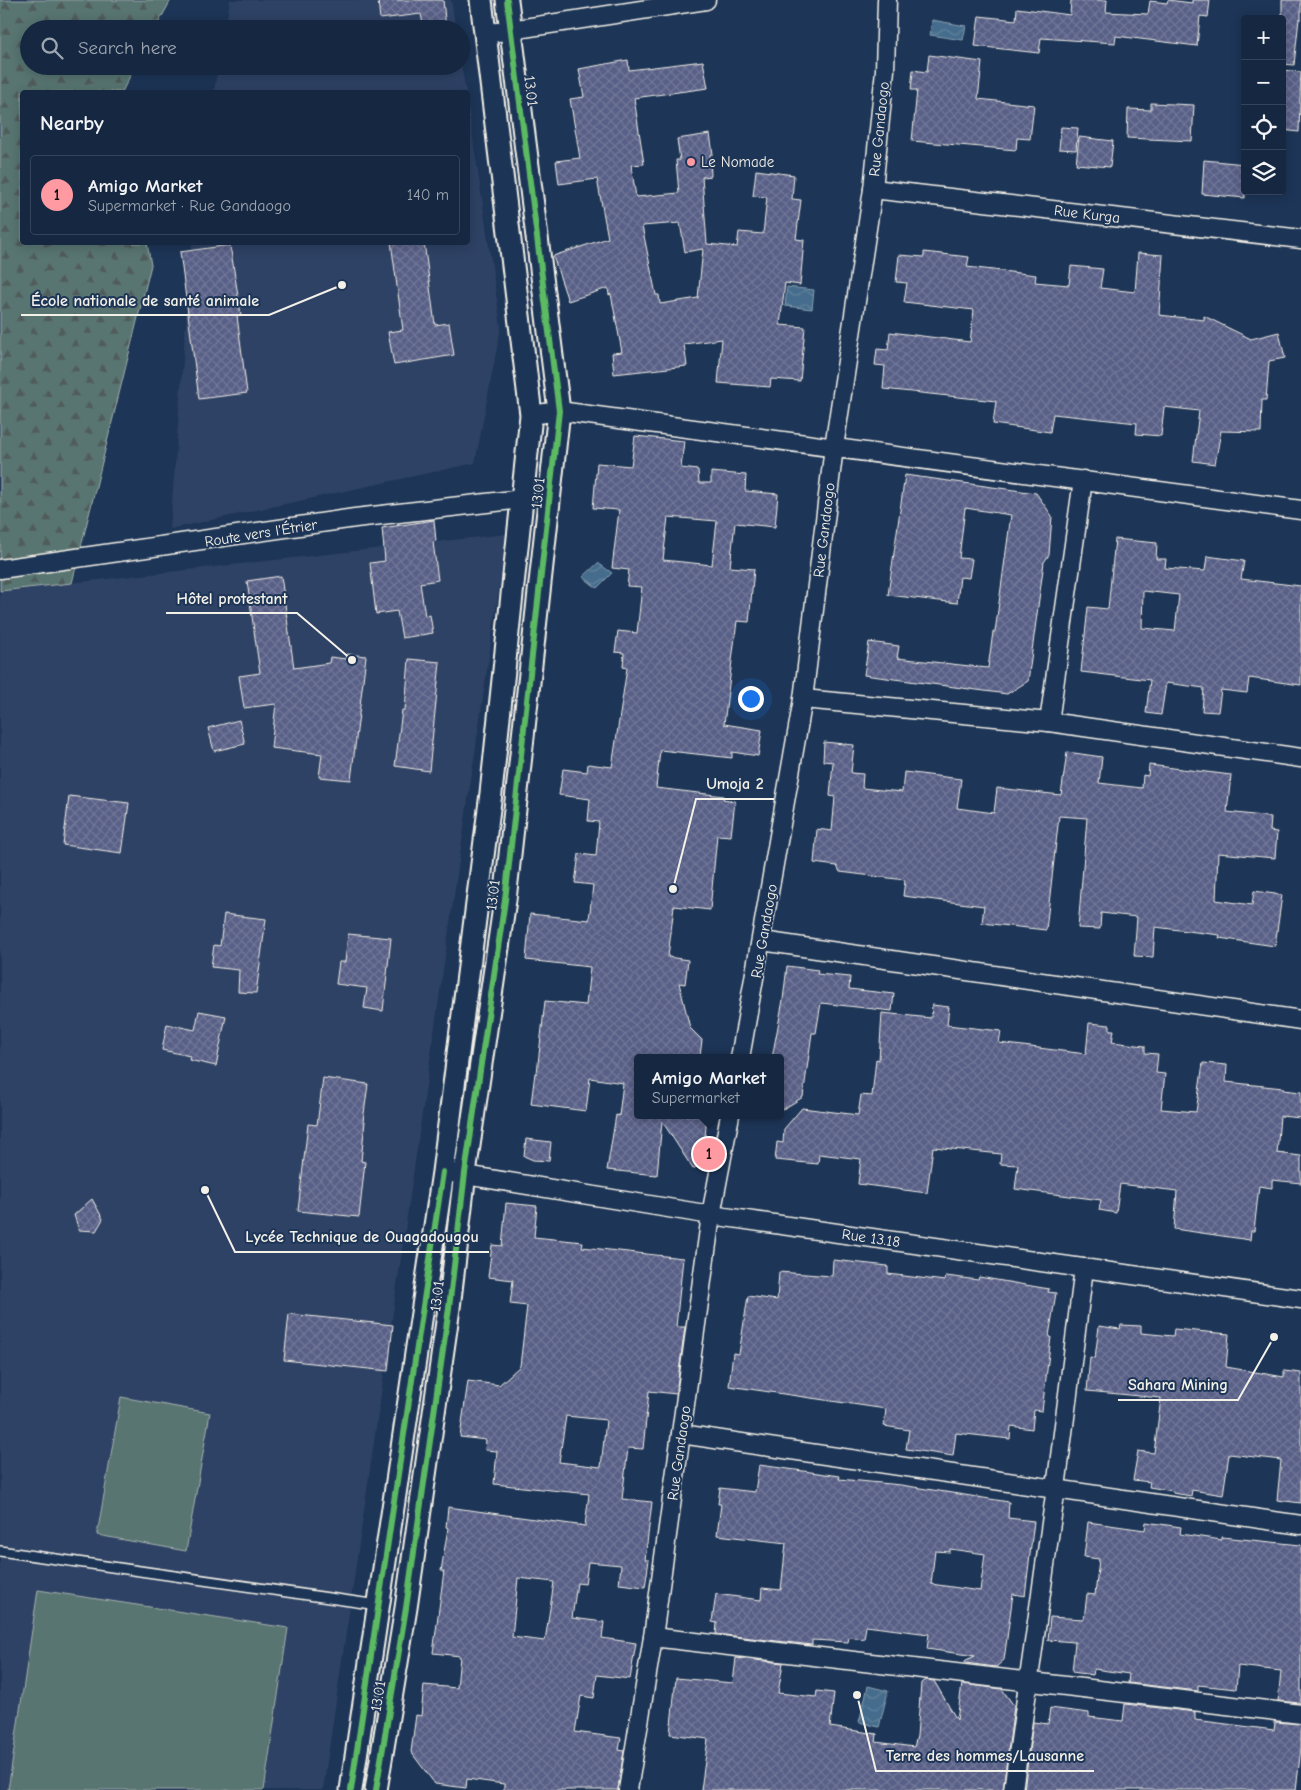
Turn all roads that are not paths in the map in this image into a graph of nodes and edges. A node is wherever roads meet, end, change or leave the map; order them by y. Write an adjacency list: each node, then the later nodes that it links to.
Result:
1 (481, 0): 6 (street, 13.01)
2 (507, 0): 5 (street, 13.01)
3 (706, 0): 5 (street)
4 (887, 0): 7 (street, Rue Gandaogo)
5 (510, 31): 6 (street); 9 (street, 13.01)
6 (485, 34): 10 (street, 13.01)
7 (873, 189): 8 (street, Rue Kurga); 11 (street, Rue Gandaogo)
8 (1301, 239)
9 (559, 411): 10 (street); 11 (street); 24 (street, 13.01)
10 (531, 415): 13 (street, 13.01)
11 (834, 447): 12 (street); 16 (street, Rue Gandaogo)
12 (1084, 480): 14 (street); 17 (street)
13 (522, 499): 15 (street, Route vers l'Étrier); 23 (street, 13.01)
14 (1301, 510)
15 (0, 569)
16 (804, 699): 17 (street); 19 (street, Rue Gandaogo)
17 (1049, 722): 18 (street)
18 (1301, 758)
19 (762, 942): 20 (street); 21 (street, Rue Gandaogo)
20 (1301, 1020)
21 (741, 1054)
22 (729, 1119): 25 (street, Rue Gandaogo)
23 (442, 1172): 24 (street, Rue 13.18); 32 (street, 13.01)
24 (465, 1173): 25 (street, Rue 13.18); 37 (street, 13.01)
25 (711, 1215): 26 (street, Rue 13.18); 28 (street, Rue Gandaogo)
26 (1084, 1268): 27 (street, Rue 13.18); 29 (street)
27 (1301, 1299)
28 (681, 1434): 29 (street); 33 (street, Rue Gandaogo)
29 (1056, 1488): 30 (street); 34 (street)
30 (1301, 1525)
31 (0, 1551): 32 (lane)
32 (380, 1605): 36 (street, 13.01)
33 (654, 1637): 34 (street); 38 (street, Rue Gandaogo)
34 (1027, 1680): 35 (street); 39 (street)
35 (1301, 1714)
36 (351, 1787): 37 (street)
37 (380, 1790)
38 (628, 1790)
39 (1013, 1790)

